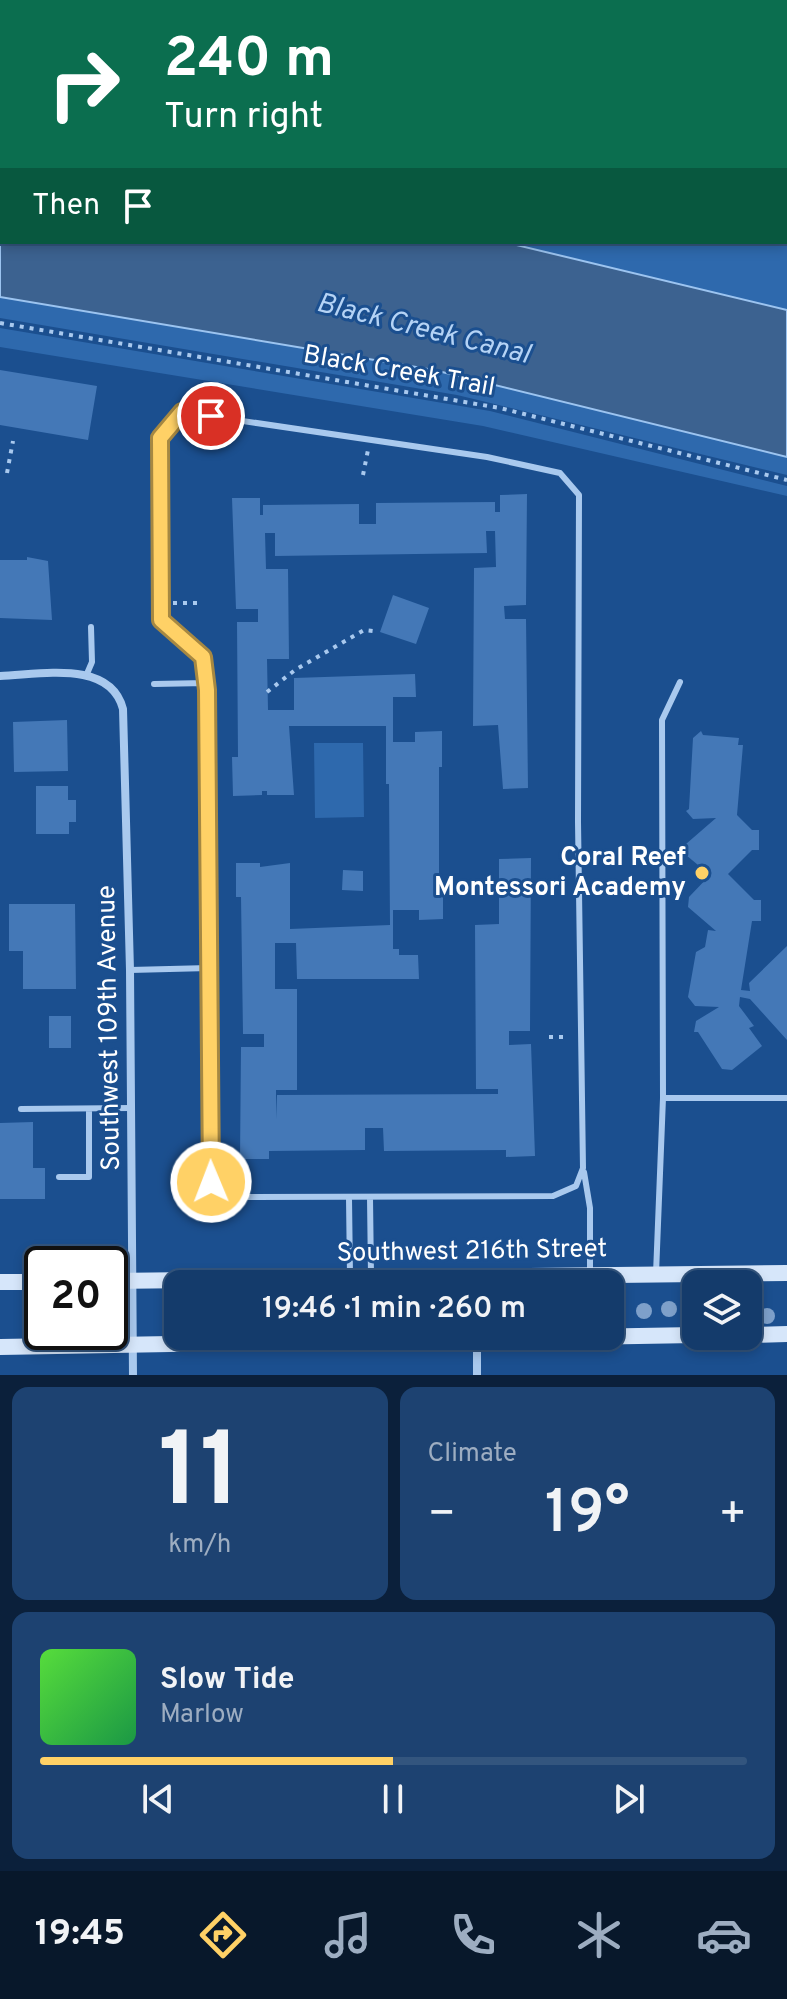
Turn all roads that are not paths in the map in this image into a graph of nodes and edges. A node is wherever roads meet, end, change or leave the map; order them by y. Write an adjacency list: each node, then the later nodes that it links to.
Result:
1 (91, 627): 3 (lane)
2 (0, 676): 3 (street)
3 (86, 676): 8 (street, Southwest 109th Avenue)
4 (680, 682): 9 (lane)
5 (206, 683): 6 (lane); 7 (lane); 14 (lane)
6 (154, 684)
7 (209, 968): 8 (lane); 16 (lane)
8 (130, 970): 11 (street, Southwest 109th Avenue)
9 (663, 1098): 10 (lane); 23 (lane)
10 (787, 1098)
11 (131, 1108): 13 (lane); 26 (street, Southwest 109th Avenue)
12 (21, 1109): 13 (lane)
13 (89, 1109): 15 (lane)
14 (583, 1168): 17 (lane); 20 (lane)
15 (59, 1177)
16 (349, 1198): 17 (lane); 18 (lane)
17 (370, 1198): 19 (lane)
18 (350, 1270)
19 (371, 1270)
20 (590, 1270)
21 (787, 1273): 23 (main road, Southwest 216th Street)
22 (624, 1274): 23 (main road, Southwest 216th Street)
23 (656, 1274)
24 (164, 1280): 26 (main road, Southwest 216th Street)
25 (128, 1281): 26 (main road, Southwest 216th Street)
26 (132, 1281): 34 (street, Southwest 109th Avenue)
27 (0, 1282): 28 (main road)
28 (24, 1282)
29 (787, 1334): 31 (main road)
30 (682, 1335): 32 (main road)
31 (762, 1335)
32 (624, 1336)
33 (164, 1345): 34 (main road)
34 (133, 1346): 35 (main road); 37 (street, Southwest 109th Avenue)
35 (0, 1347)
36 (477, 1350): 38 (street)
37 (133, 1375)
38 (477, 1375)

